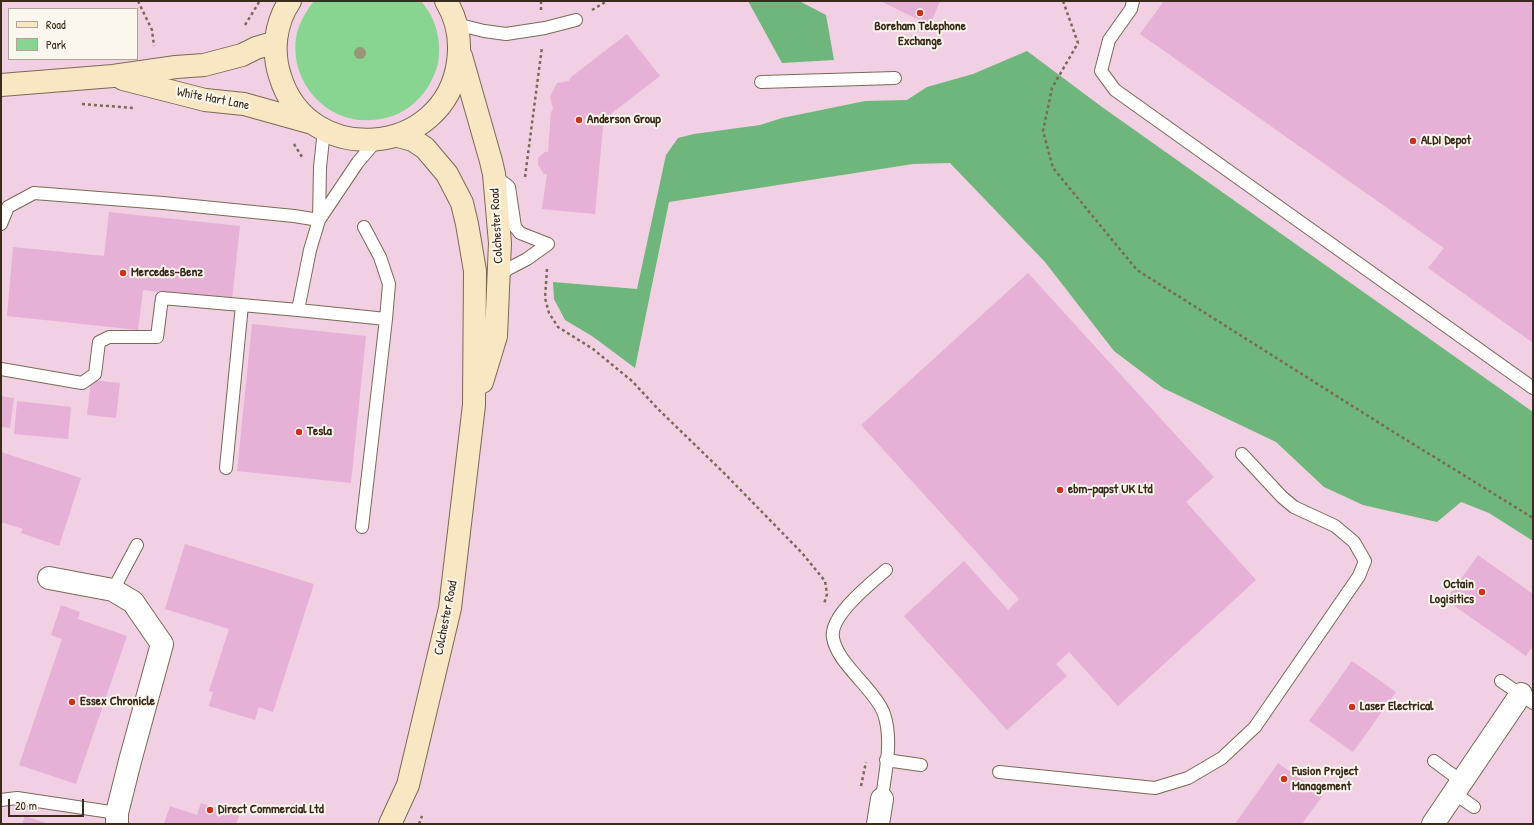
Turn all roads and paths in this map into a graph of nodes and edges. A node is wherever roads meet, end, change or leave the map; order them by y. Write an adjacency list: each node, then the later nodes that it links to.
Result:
1 (138, 1): 8 (path)
2 (1063, 1): 35 (path)
3 (1133, 1): 31 (lane)
4 (289, 2): 9 (main road)
5 (451, 8): 7 (lane); 10 (main road)
6 (576, 20): 7 (lane)
7 (544, 28): 21 (path)
8 (154, 37)
9 (276, 42): 11 (main road, White Hart Lane); 17 (main road)
10 (460, 49): 18 (main road); 20 (main road, Colchester Road)
11 (113, 76): 14 (main road, White Hart Lane); 17 (main road, White Hart Lane)
12 (895, 78): 13 (lane)
13 (761, 82)
14 (1, 85)
15 (75, 104): 16 (path)
16 (137, 108)
17 (319, 127): 19 (main road, White Hart Lane); 22 (lane)
18 (398, 136): 19 (main road, White Hart Lane); 32 (main road, Colchester Road)
19 (377, 140): 22 (lane)
20 (494, 174): 26 (main road, Colchester Road); 26 (lane)
21 (524, 183)
22 (319, 220): 23 (lane); 28 (lane)
23 (1, 224)
24 (364, 227): 29 (lane)
25 (547, 264): 41 (path)
26 (498, 277): 32 (main road, Colchester Road)
27 (242, 305): 28 (lane); 30 (lane); 34 (lane)
28 (298, 310): 29 (lane)
29 (386, 319): 36 (lane)
30 (1, 369)
31 (1533, 388)
32 (474, 405): 55 (main road, Colchester Road)
33 (1242, 454): 48 (lane)
34 (226, 468)
35 (1533, 518)
36 (362, 527)
37 (137, 545): 40 (lane)
38 (886, 570): 45 (lane)
39 (49, 578): 40 (street)
40 (112, 590): 54 (street)
41 (823, 607)
42 (1502, 681): 43 (lane)
43 (1527, 699): 50 (street)
44 (866, 759): 49 (path)
45 (886, 760): 47 (lane); 51 (lane)
46 (1434, 761): 50 (lane)
47 (921, 765)
48 (998, 772)
49 (861, 786)
50 (1458, 787): 53 (lane); 57 (street)
51 (882, 799): 56 (street)
52 (1, 800): 54 (lane)
53 (1474, 807)
54 (117, 818)
55 (390, 824)
56 (878, 824)
57 (1433, 824)

